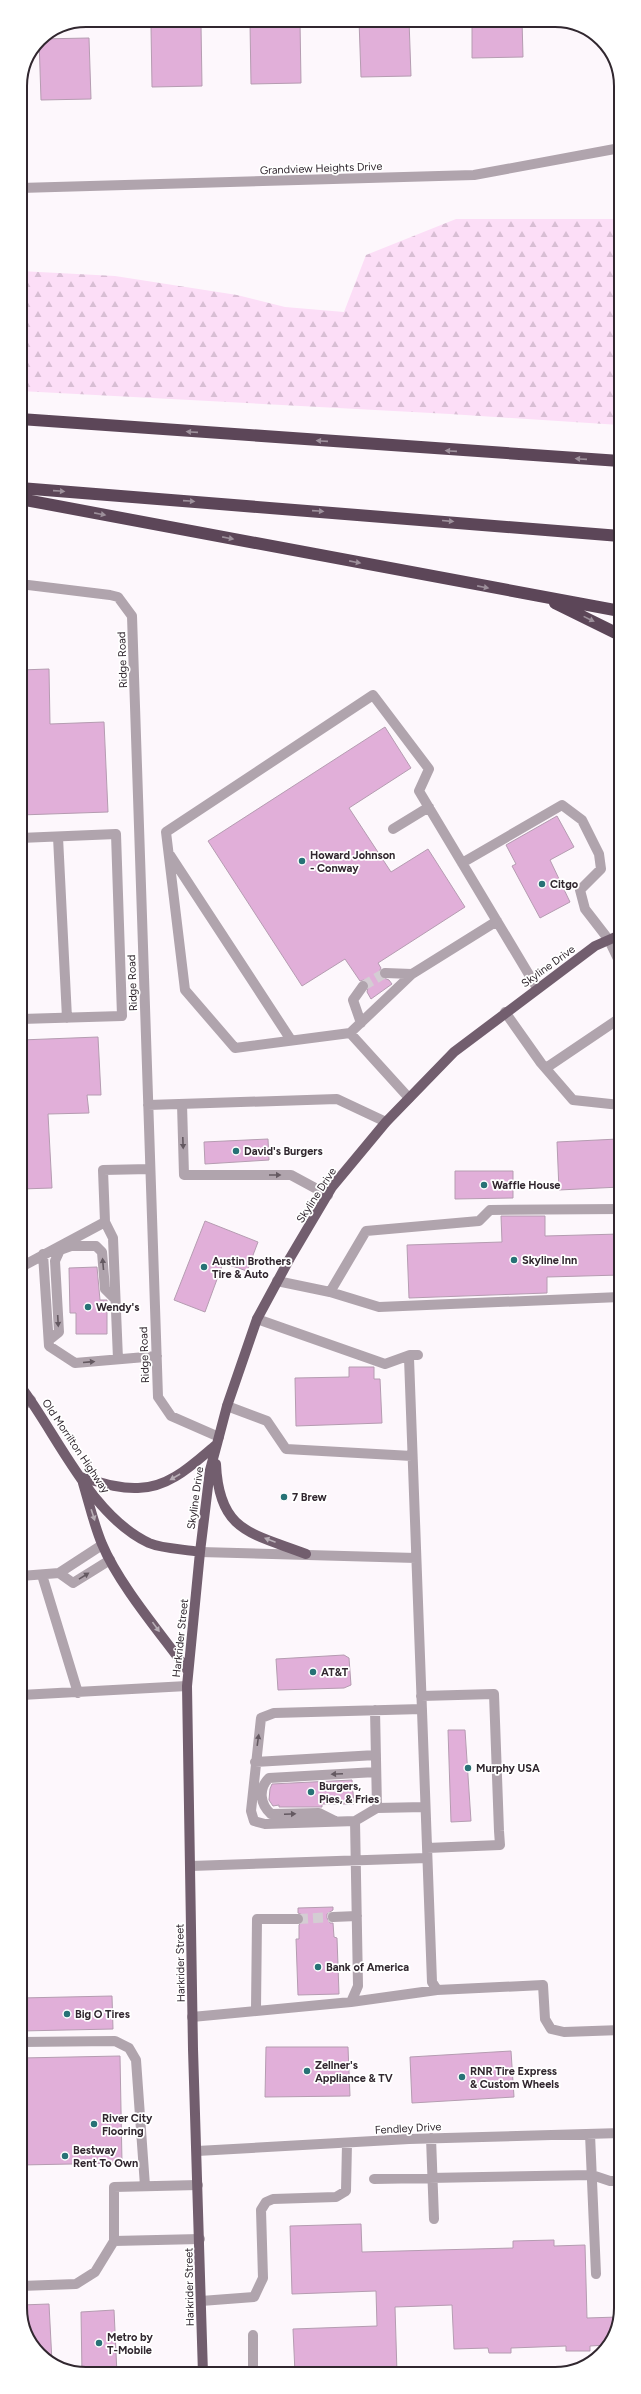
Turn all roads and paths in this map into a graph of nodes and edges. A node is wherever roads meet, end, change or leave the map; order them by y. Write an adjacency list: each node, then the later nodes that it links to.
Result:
1 (614, 149): 2 (street, Grandview Heights Drive)
2 (27, 188)
3 (27, 419): 4 (highway, one-way to 3)
4 (614, 461)
5 (27, 489): 7 (highway, one-way to 7)
6 (27, 501): 9 (highway, one-way to 9)
7 (614, 536)
8 (27, 585): 37 (street, Ridge Road)
9 (541, 596): 10 (highway); 11 (highway, one-way to 11)
10 (614, 610)
11 (614, 632)
12 (428, 807): 13 (street); 16 (street); 17 (street)
13 (393, 829)
14 (58, 837): 15 (street); 27 (street); 27 (street)
15 (27, 838)
16 (168, 853): 32 (street); 32 (street)
17 (462, 863): 18 (street); 20 (street)
18 (497, 922): 23 (street); 25 (street)
19 (614, 938): 20 (main road, Skyline Drive)
20 (609, 940): 21 (street); 25 (main road, Skyline Drive)
21 (614, 950)
22 (385, 973): 23 (street)
23 (412, 974): 30 (street)
24 (363, 986): 30 (street)
25 (537, 988): 26 (main road, Skyline Drive)
26 (505, 1012): 33 (street); 34 (main road, Skyline Drive)
27 (67, 1018): 28 (street)
28 (27, 1019)
29 (614, 1022): 33 (street)
30 (361, 1023): 31 (street)
31 (350, 1033): 32 (street); 34 (street)
32 (291, 1040)
33 (546, 1068): 36 (street)
34 (409, 1098): 38 (main road, Skyline Drive)
35 (182, 1104): 37 (street); 38 (street); 40 (street, one-way to 40)
36 (614, 1104)
37 (148, 1105): 39 (street, Ridge Road)
38 (386, 1122): 40 (main road, Skyline Drive)
39 (150, 1169): 42 (street); 51 (street, Ridge Road)
40 (328, 1195): 45 (main road, Skyline Drive)
41 (614, 1209): 46 (street)
42 (105, 1222): 43 (street); 48 (street)
43 (43, 1254): 44 (street); 50 (street)
44 (27, 1263)
45 (278, 1281): 46 (street); 49 (main road, Skyline Drive)
46 (330, 1292): 47 (street)
47 (614, 1297)
48 (115, 1299): 50 (street, one-way to 50); 52 (street)
49 (258, 1319): 56 (main road, Skyline Drive); 58 (street)
50 (49, 1340): 52 (street, one-way to 52)
51 (157, 1356): 52 (street); 57 (street, Ridge Road)
52 (118, 1359)
53 (27, 1395): 54 (main road, Old Morrilton Highway)
54 (31, 1400): 55 (street); 59 (main road, Old Morrilton Highway)
55 (27, 1403)
56 (227, 1406): 57 (main road, Skyline Drive); 58 (street)
57 (218, 1440): 59 (main road, one-way to 59); 61 (main road, Skyline Drive); 62 (main road, one-way to 57)
58 (412, 1456): 63 (street)
59 (81, 1477): 60 (main road, one-way to 60); 61 (main road, Old Morrilton Highway)
60 (102, 1545): 64 (main road); 65 (street)
61 (200, 1552): 62 (street); 68 (main road, Harkrider Street)
62 (306, 1554): 63 (street)
63 (416, 1558): 72 (street)
64 (110, 1560): 65 (street, one-way to 64); 68 (main road, one-way to 68)
65 (59, 1573): 66 (street)
66 (42, 1575): 67 (street); 70 (street)
67 (27, 1576)
68 (188, 1671): 69 (main road, Harkrider Street)
69 (187, 1686): 70 (street); 84 (main road, Harkrider Street)
70 (78, 1693): 71 (street)
71 (27, 1695)
72 (421, 1696): 73 (street); 82 (street)
73 (422, 1709): 74 (street); 78 (street)
74 (375, 1710): 75 (street); 76 (street, one-way to 74)
75 (376, 1755): 76 (street); 77 (street)
76 (255, 1762): 81 (street)
77 (376, 1772): 79 (street); 81 (street, one-way to 81)
78 (425, 1807): 79 (street); 82 (street)
79 (377, 1808): 80 (street)
80 (355, 1821): 81 (street); 83 (street)
81 (336, 1822)
82 (427, 1853): 83 (street); 88 (street)
83 (356, 1860): 84 (street); 85 (street)
84 (191, 1866): 91 (main road, Harkrider Street)
85 (357, 1916): 86 (street); 89 (street)
86 (333, 1918)
87 (298, 1919): 90 (street)
88 (437, 1990): 89 (street); 92 (street)
89 (350, 2002): 90 (street)
90 (256, 2009): 91 (street)
91 (192, 2017): 98 (main road, Harkrider Street)
92 (614, 2030)
93 (27, 2042): 104 (street)
94 (614, 2133): 95 (street, Fendley Drive)
95 (590, 2134): 96 (street, Fendley Drive); 99 (street)
96 (431, 2138): 97 (street, Fendley Drive); 100 (street)
97 (347, 2143): 98 (street, Fendley Drive); 110 (street)
98 (197, 2151): 103 (main road, Harkrider Street)
99 (592, 2175): 100 (street); 102 (street); 108 (street)
100 (432, 2176): 101 (street); 105 (street)
101 (374, 2179)
102 (614, 2181)
103 (198, 2185): 104 (street); 106 (main road, Harkrider Street)
104 (145, 2186): 107 (street)
105 (434, 2219)
106 (200, 2239): 107 (street); 110 (main road, Harkrider Street)
107 (114, 2241): 109 (street)
108 (596, 2274)
109 (27, 2286)
110 (201, 2301): 112 (main road, Harkrider Street)
111 (253, 2335): 113 (street)
112 (203, 2367)
113 (253, 2367)

